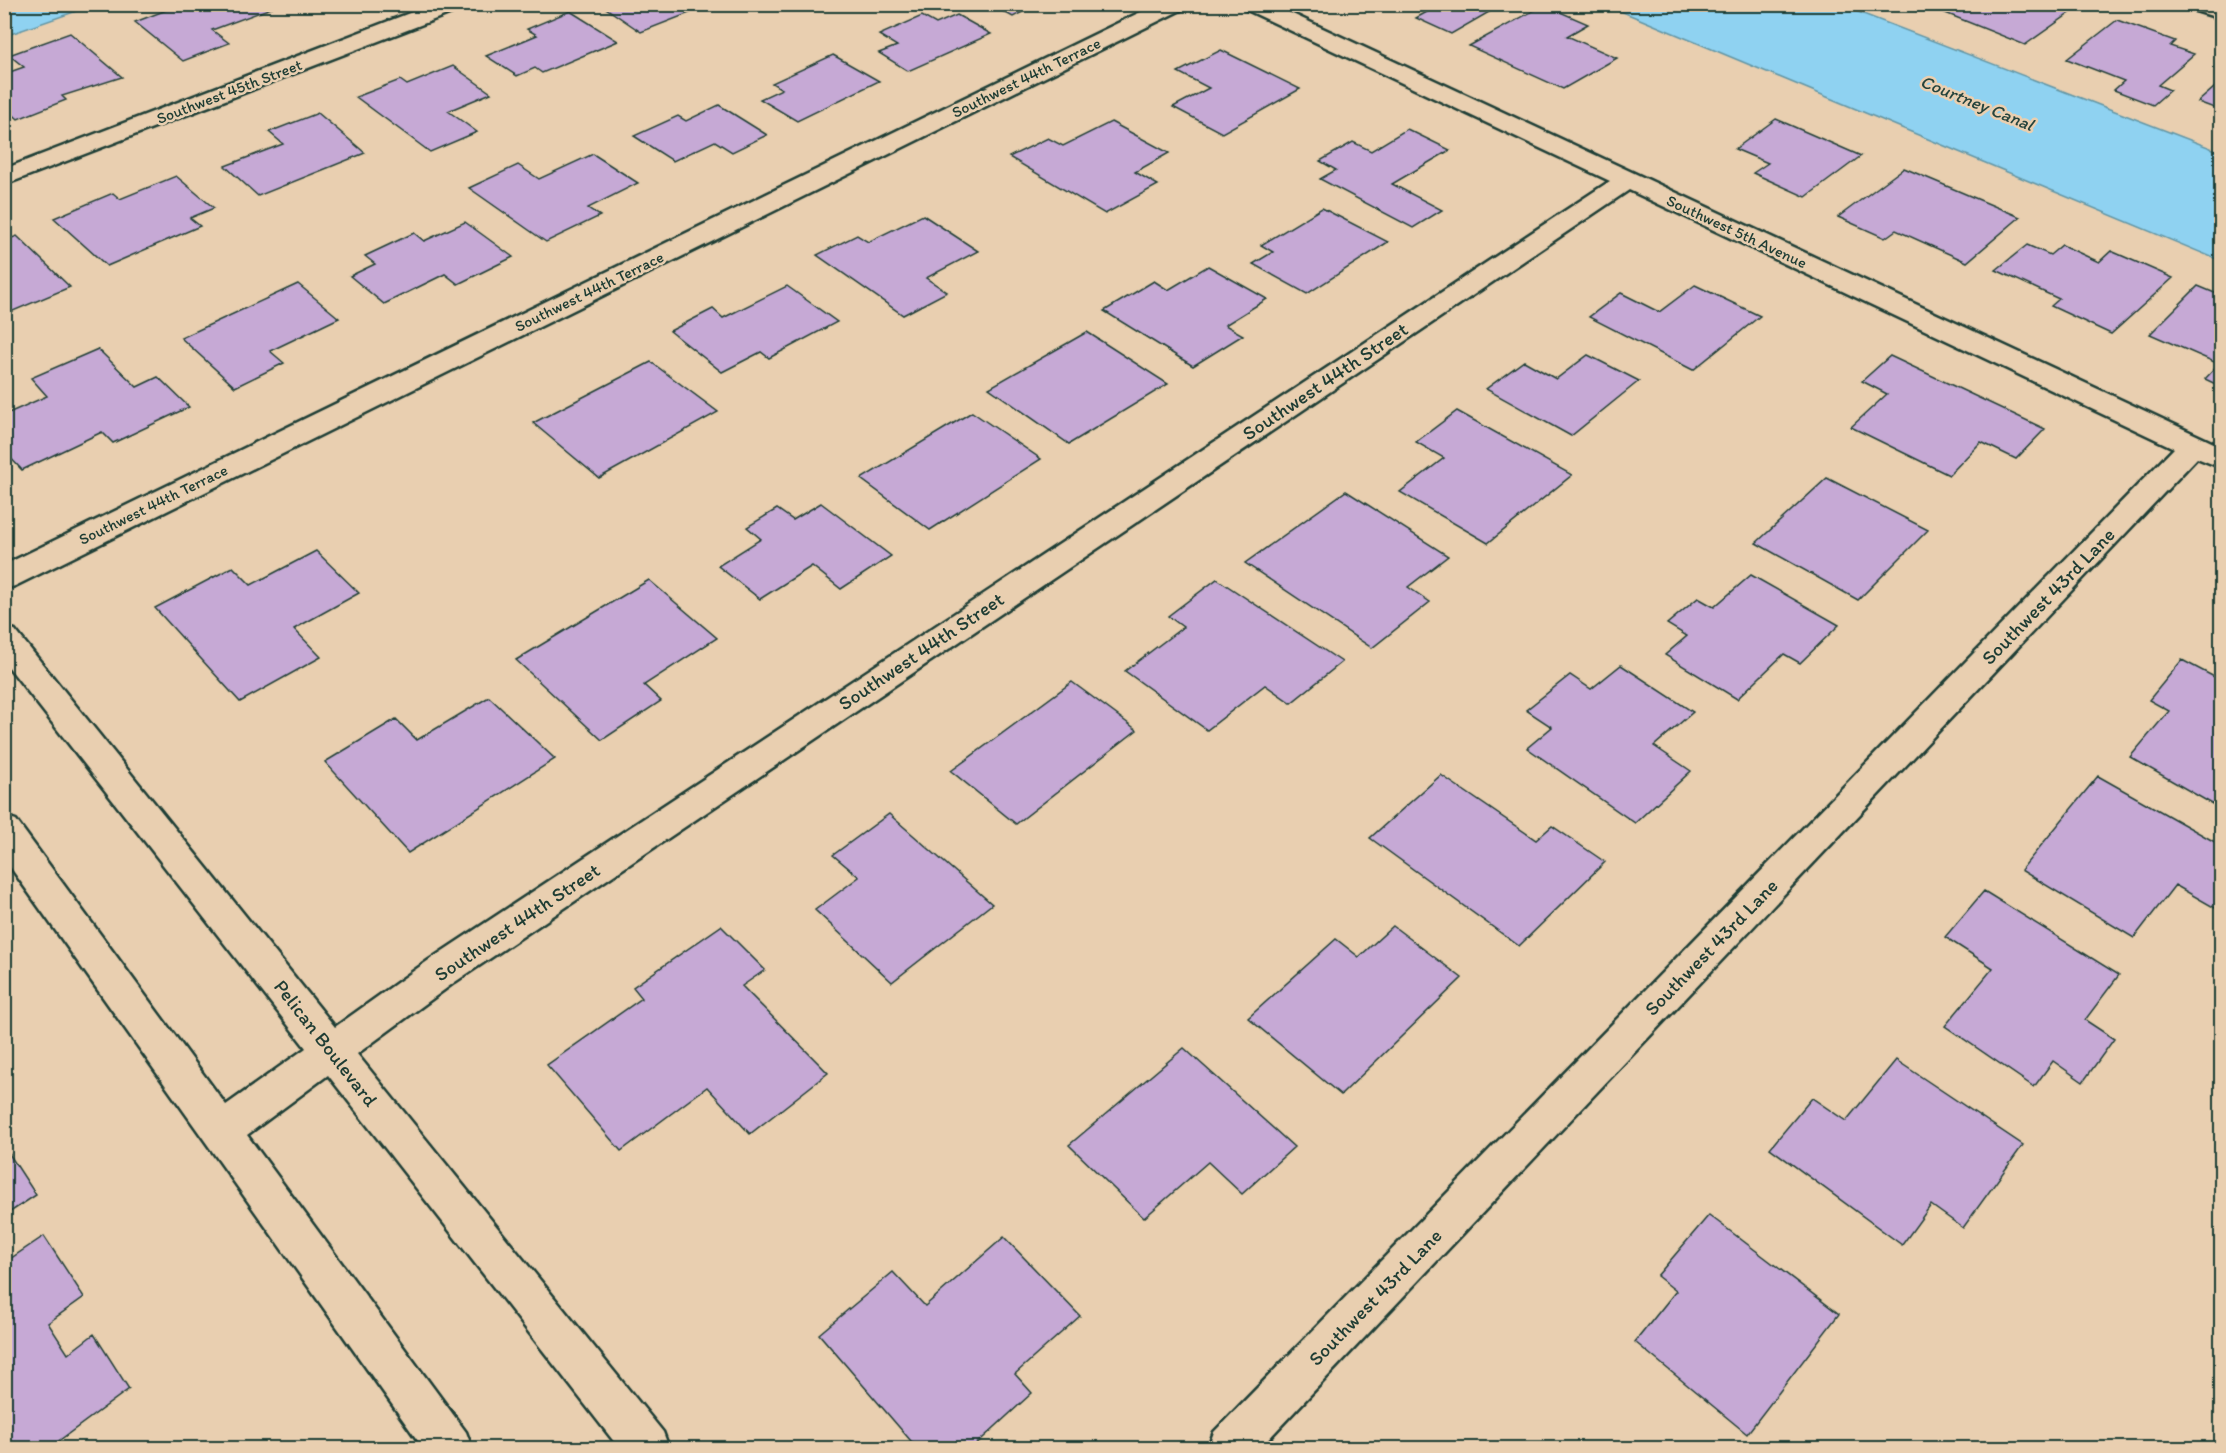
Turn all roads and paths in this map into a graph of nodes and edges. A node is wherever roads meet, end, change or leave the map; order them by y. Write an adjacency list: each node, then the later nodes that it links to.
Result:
1 (454, 4): 6 (street, Southwest 45th Street)
2 (1175, 4): 9 (street, Southwest 44th Terrace)
3 (1253, 4): 7 (street, Southwest 5th Avenue)
4 (2197, 4): 5 (street)
5 (2222, 13)
6 (4, 178)
7 (1627, 180): 8 (street, Southwest 5th Avenue); 12 (street, Southwest 44th Street)
8 (2207, 452): 16 (street, Southwest 43rd Lane)
9 (4, 578)
10 (4, 638): 12 (street, Pelican Boulevard)
11 (4, 830): 13 (street)
12 (331, 1050): 13 (street, Southwest 44th Street); 15 (street, Pelican Boulevard)
13 (221, 1131): 14 (street)
14 (450, 1449)
15 (647, 1449)
16 (1230, 1449)

